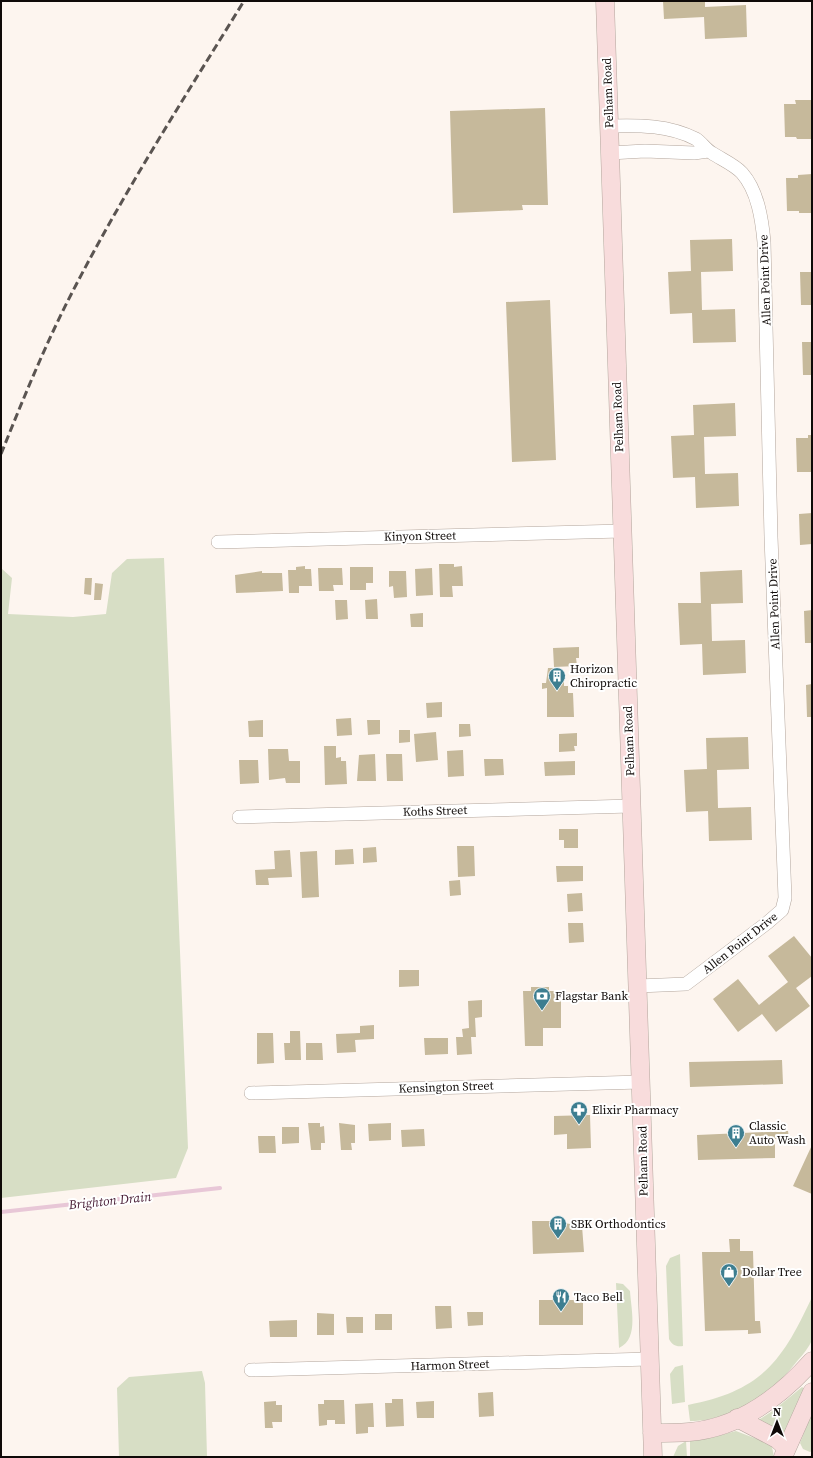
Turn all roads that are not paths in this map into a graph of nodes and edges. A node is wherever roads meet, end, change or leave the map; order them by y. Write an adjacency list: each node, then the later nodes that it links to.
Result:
1 (605, 1): 2 (main road, Pelham Road)
2 (609, 126): 3 (street, Allen Point Drive); 4 (main road, Pelham Road)
3 (708, 151): 4 (street); 9 (street, Allen Point Drive)
4 (610, 153): 5 (main road, Pelham Road)
5 (622, 531): 6 (street, Kinyon Street); 7 (main road, Pelham Road)
6 (218, 542)
7 (631, 806): 8 (street, Koths Street); 9 (main road, Pelham Road)
8 (239, 817)
9 (638, 986): 10 (main road, Pelham Road)
10 (641, 1082): 11 (street, Kensington Street); 12 (main road, Pelham Road)
11 (251, 1093)
12 (649, 1358): 14 (street, Harmon Street); 17 (main road, Pelham Road)
13 (812, 1361): 16 (main road)
14 (251, 1370)
15 (812, 1392): 18 (main road)
16 (737, 1418): 17 (main road); 18 (main road)
17 (652, 1433): 19 (main road, Pelham Road)
18 (785, 1453)
19 (653, 1457)

